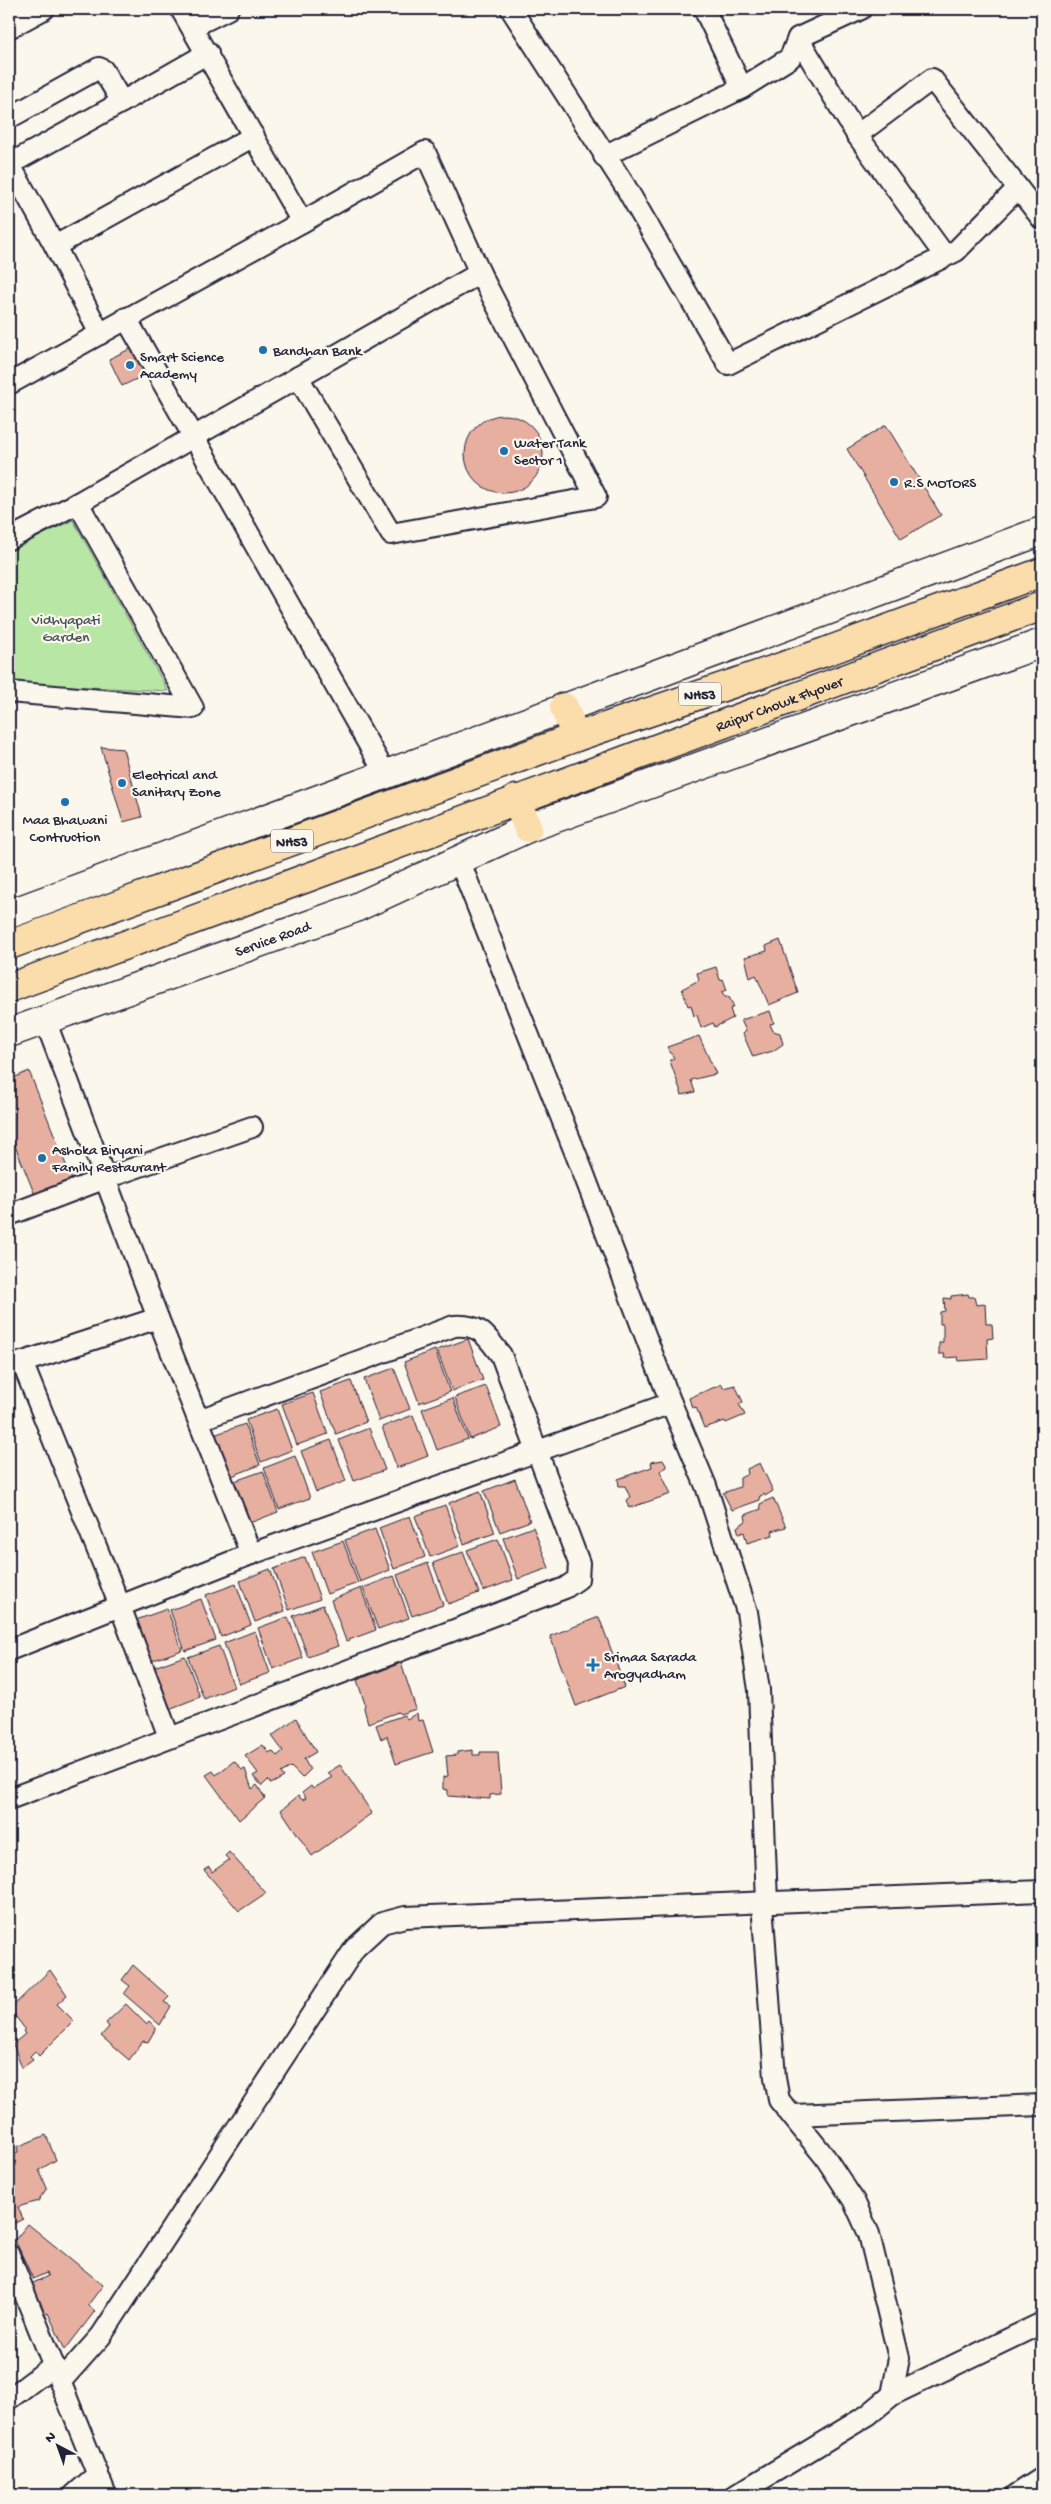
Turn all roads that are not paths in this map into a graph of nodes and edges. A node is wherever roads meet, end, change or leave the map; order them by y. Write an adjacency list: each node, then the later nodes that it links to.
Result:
1 (44, 9): 8 (street)
2 (181, 9): 7 (street)
3 (228, 9): 7 (street)
4 (511, 9): 16 (street)
5 (704, 9): 11 (street)
6 (861, 9): 9 (street)
7 (192, 27): 10 (street)
8 (9, 28)
9 (798, 38): 11 (street); 14 (street)
10 (208, 53): 12 (street); 15 (street)
11 (742, 88): 16 (street)
12 (122, 102): 13 (street); 17 (street)
13 (9, 118)
14 (857, 135): 18 (street); 22 (street)
15 (254, 136): 20 (street); 21 (street)
16 (604, 156): 22 (street)
17 (9, 164): 21 (street)
18 (1018, 188): 19 (street); 22 (street)
19 (1042, 219)
20 (302, 222): 23 (street); 24 (street)
21 (55, 246): 25 (street)
22 (946, 256)
23 (480, 273): 26 (street); 26 (street)
24 (126, 318): 25 (street); 28 (street)
25 (100, 334): 27 (street)
26 (298, 377): 28 (street)
27 (9, 384)
28 (195, 436): 29 (street); 38 (street)
29 (78, 503): 31 (street); 35 (street)
30 (1042, 531): 36 (street)
31 (9, 539)
32 (1042, 572): 37 (highway, Raipur Chowk Flyover / NH53)
33 (1042, 606): 39 (highway, Raipur Chowk Flyover / NH53)
34 (1042, 643): 40 (street, Service Road)
35 (9, 692)
36 (564, 707): 37 (highway); 38 (street)
37 (576, 737): 43 (highway, NH53)
38 (384, 774): 42 (street)
39 (516, 799): 40 (highway); 44 (highway, NH53)
40 (528, 828): 41 (street, Service Road)
41 (459, 860): 45 (street, Service Road); 52 (street)
42 (9, 914)
43 (9, 945)
44 (9, 988)
45 (45, 1020): 46 (street, Service Road); 48 (street)
46 (9, 1033)
47 (252, 1127): 48 (street)
48 (106, 1178): 49 (street); 50 (street)
49 (9, 1216)
50 (158, 1318): 51 (street); 53 (street)
51 (15, 1364): 56 (street)
52 (671, 1403): 54 (street); 61 (street)
53 (199, 1420): 54 (street); 55 (street)
54 (538, 1451): 55 (street); 58 (street)
55 (251, 1554): 56 (street)
56 (120, 1606): 57 (street); 58 (street)
57 (9, 1650)
58 (169, 1737): 59 (street)
59 (9, 1799)
60 (1042, 1891): 61 (street)
61 (764, 1904): 63 (street); 66 (street)
62 (1042, 2105): 63 (street)
63 (793, 2115): 67 (street)
64 (9, 2255): 66 (street)
65 (1042, 2323): 67 (street)
66 (58, 2373): 68 (street); 69 (street)
67 (892, 2395): 73 (street)
68 (9, 2399)
69 (98, 2474): 71 (street); 72 (street)
70 (1042, 2478): 74 (street)
71 (74, 2495)
72 (106, 2495)
73 (736, 2495)
74 (1016, 2495)

